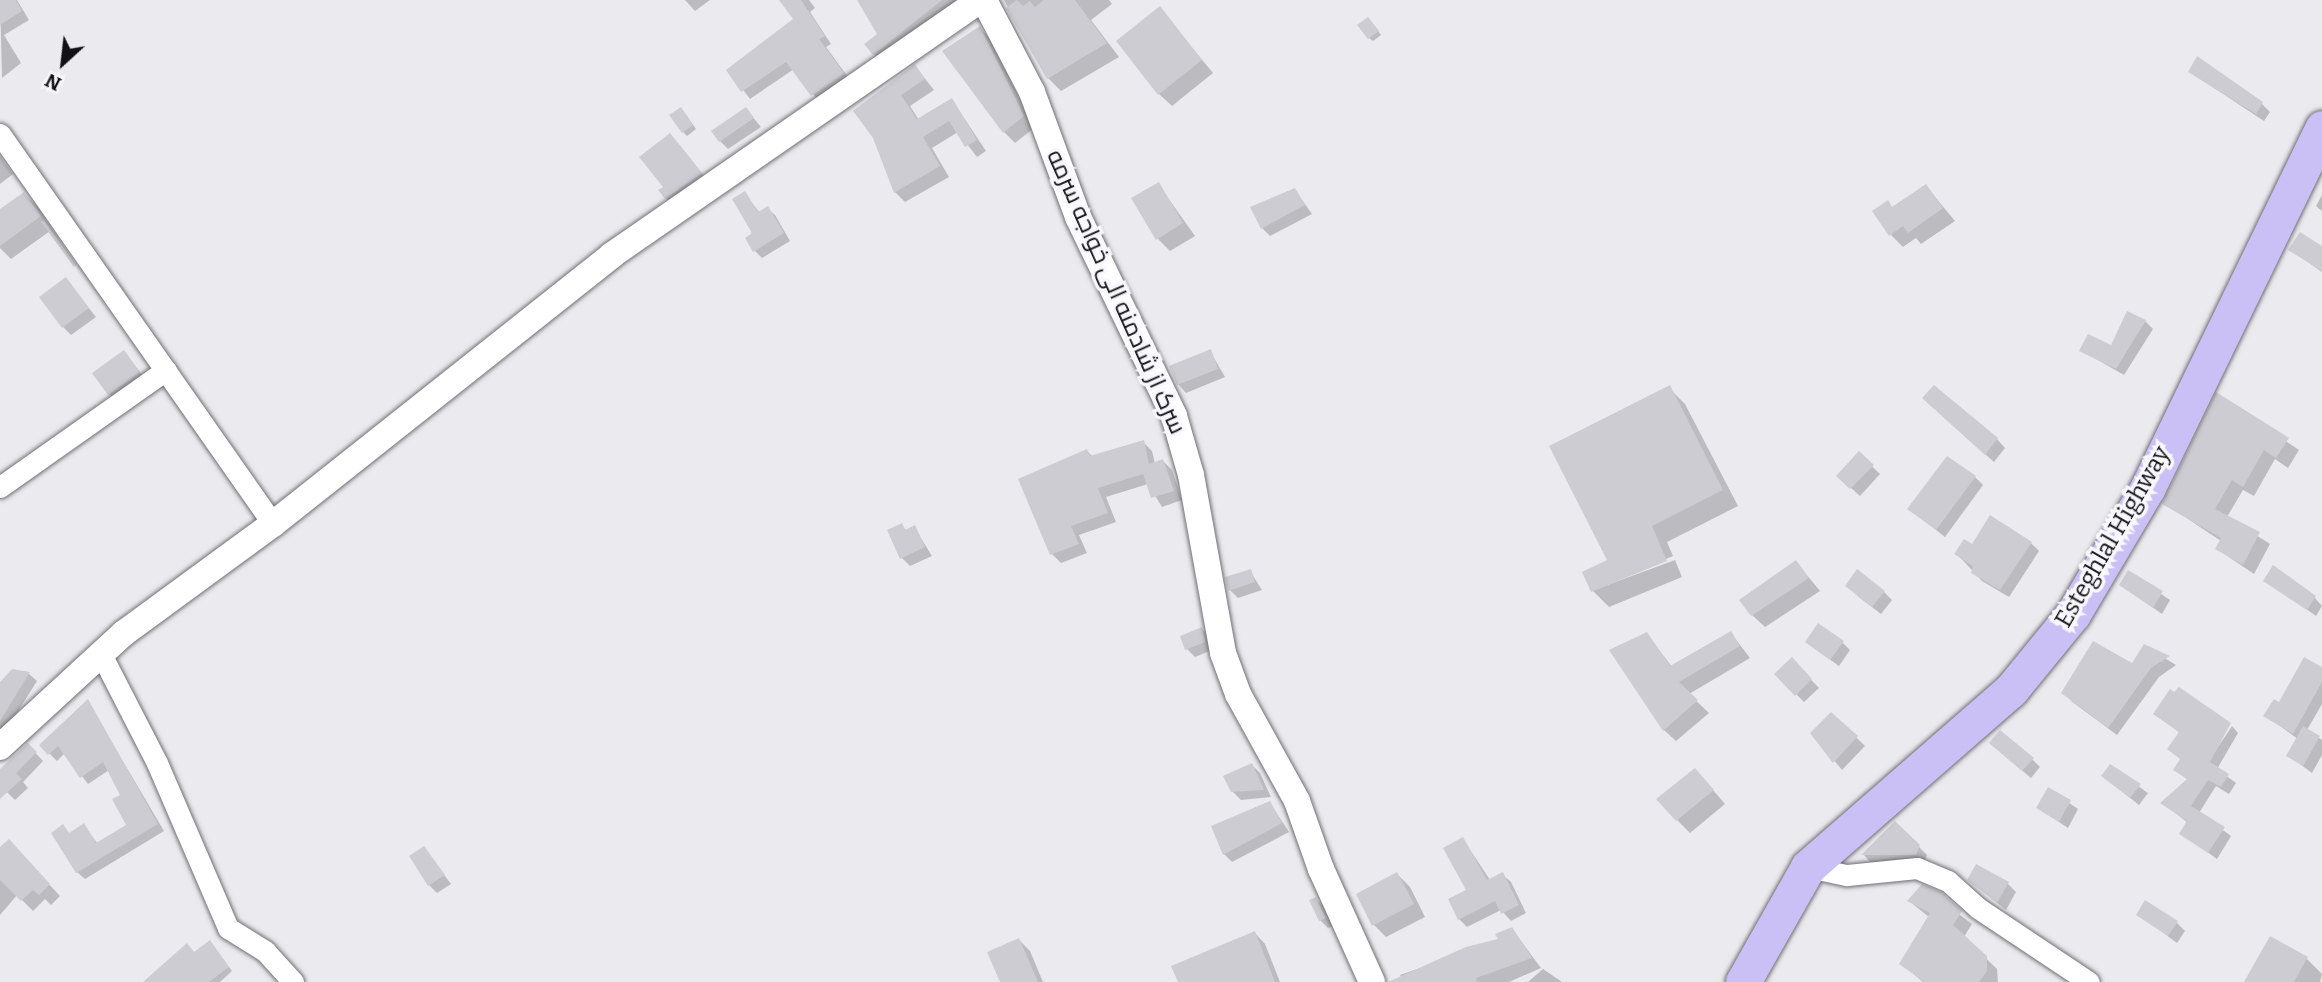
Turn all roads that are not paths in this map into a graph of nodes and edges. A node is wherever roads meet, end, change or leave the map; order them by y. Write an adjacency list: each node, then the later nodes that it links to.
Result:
1 (982, 0): 6 (street); 11 (street, سرک از شادمنه الی خواجه سرمه)
2 (2322, 128): 9 (highway, Esteghlal Highway)
3 (0, 134): 4 (street)
4 (166, 370): 5 (street); 6 (street)
5 (0, 487)
6 (273, 524): 7 (street)
7 (101, 654): 8 (street); 10 (street)
8 (0, 747)
9 (1808, 867): 12 (highway, Esteghlal Highway); 13 (street)
10 (293, 982)
11 (1372, 982)
12 (1743, 982)
13 (2089, 982)

